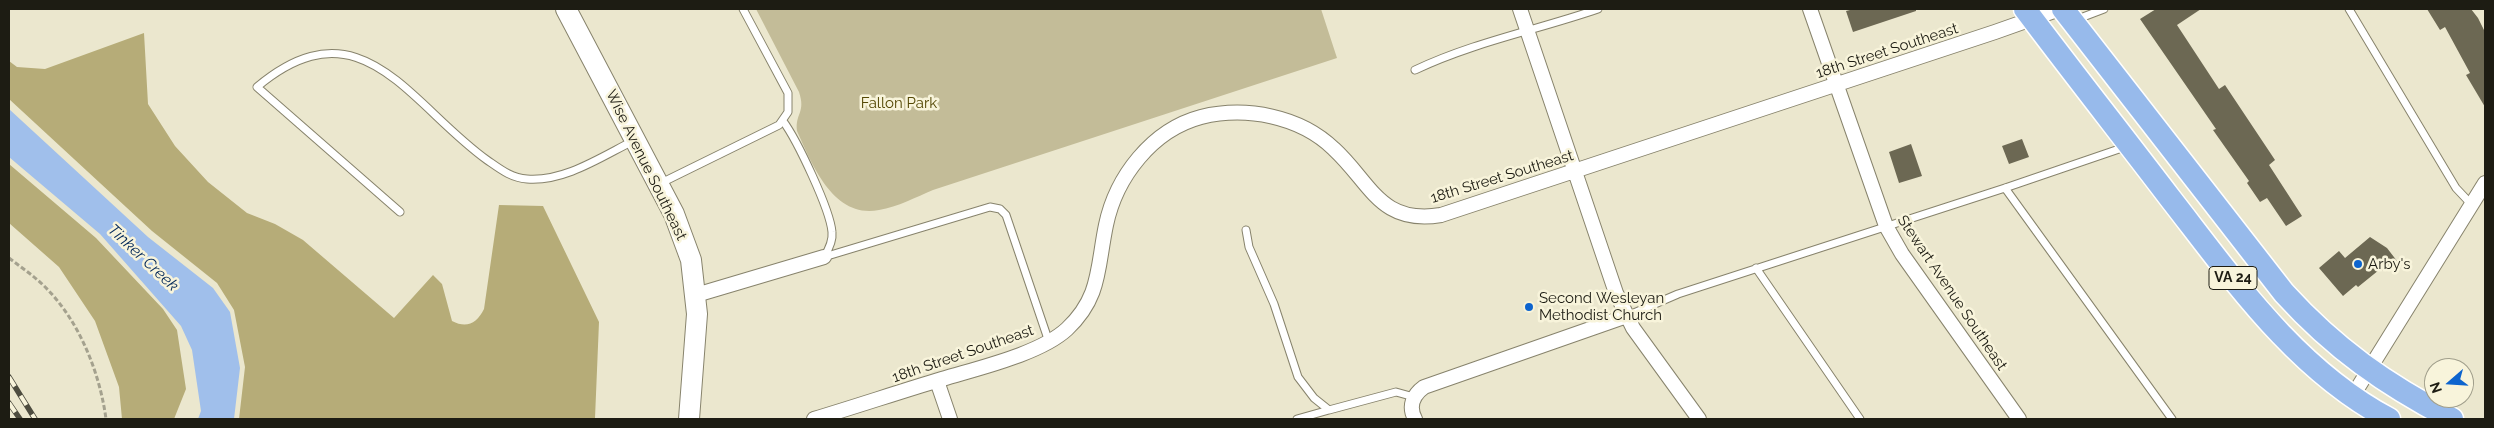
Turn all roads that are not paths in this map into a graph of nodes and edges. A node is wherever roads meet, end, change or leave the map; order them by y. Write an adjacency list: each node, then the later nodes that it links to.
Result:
1 (566, 9): 16 (street, Wise Avenue Southeast)
2 (743, 9): 15 (lane)
3 (1520, 9): 10 (street)
4 (1598, 9): 10 (lane)
5 (1810, 9): 14 (street, Stewart Avenue Southeast)
6 (2104, 9): 8 (lane)
7 (2349, 9): 22 (lane)
8 (2065, 13): 9 (street, 18th Street Southeast); 31 (main road, VA 24)
9 (2029, 14): 14 (street, 18th Street Southeast); 17 (main road, VA 24)
10 (1528, 32): 12 (lane); 18 (street)
11 (281, 62): 23 (lane)
12 (1415, 70)
13 (403, 75): 16 (lane)
14 (1836, 85): 18 (street, 18th Street Southeast); 24 (street, Stewart Avenue Southeast)
15 (783, 121): 20 (lane); 26 (lane)
16 (636, 140): 20 (street, Wise Avenue Southeast)
17 (2130, 145): 21 (lane); 34 (main road, VA 24)
18 (1575, 171): 29 (street); 30 (street, 18th Street Southeast)
19 (2485, 184): 22 (street)
20 (659, 185): 28 (street, Wise Avenue Southeast)
21 (2005, 188): 24 (lane); 44 (lane)
22 (2472, 205): 31 (street)
23 (400, 212)
24 (1886, 226): 27 (lane); 43 (street, Stewart Avenue Southeast)
25 (1246, 230): 35 (lane)
26 (824, 257): 28 (street); 30 (lane)
27 (1756, 268): 29 (lane); 42 (lane)
28 (696, 295): 36 (street, Wise Avenue Southeast)
29 (1627, 316): 33 (street); 41 (street)
30 (1049, 342): 32 (street, 18th Street Southeast)
31 (2369, 370): 34 (street); 46 (main road, VA 24)
32 (936, 380): 37 (street, 18th Street Southeast); 38 (street)
33 (1414, 397): 35 (lane); 40 (street)
34 (2352, 397): 45 (main road, VA 24)
35 (1329, 410): 39 (lane)
36 (689, 419)
37 (814, 419)
38 (950, 419)
39 (1297, 419)
40 (1415, 419)
41 (1700, 419)
42 (1860, 419)
43 (2018, 419)
44 (2172, 419)
45 (2389, 419)
46 (2452, 419)

